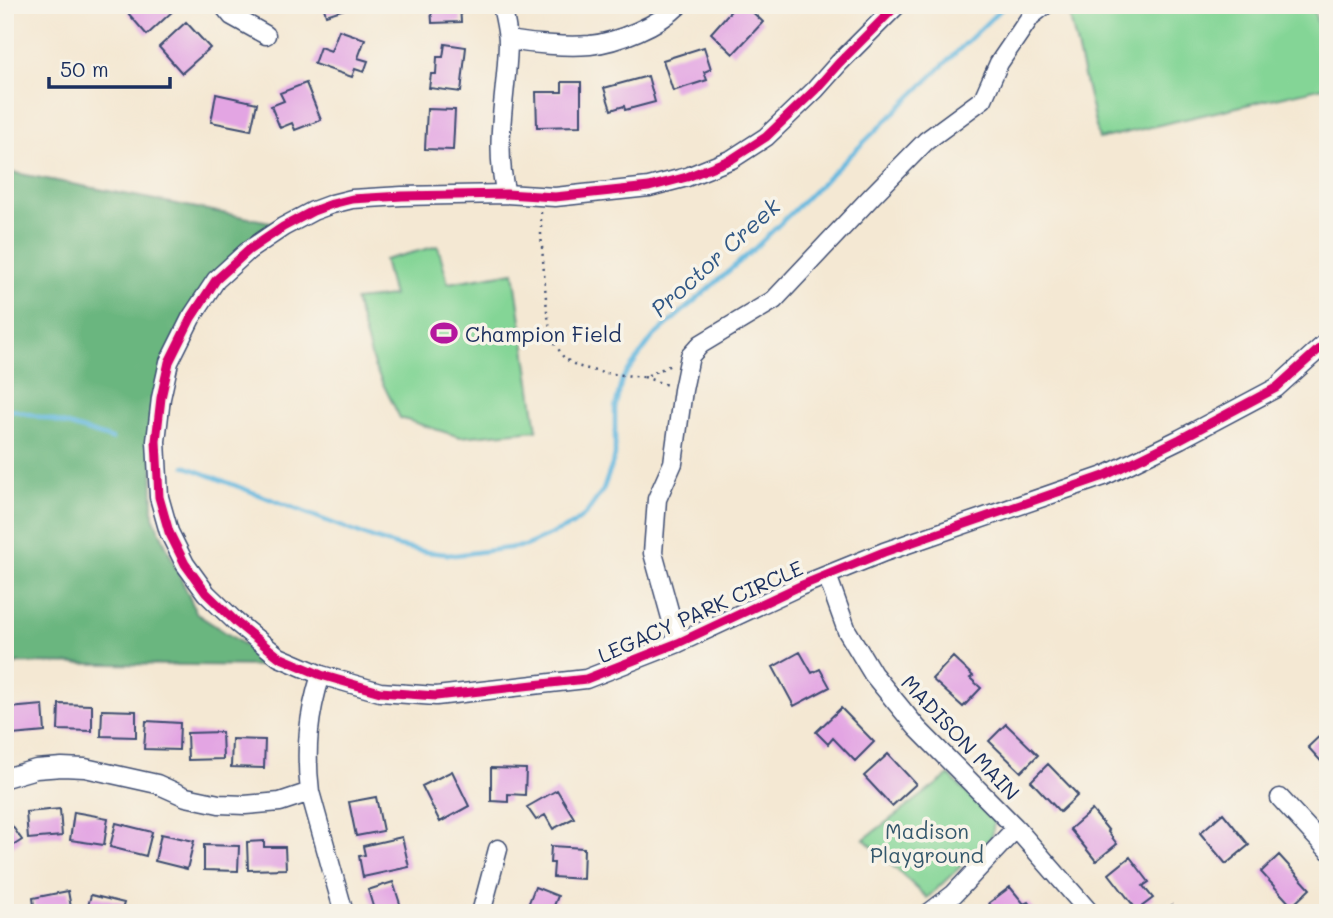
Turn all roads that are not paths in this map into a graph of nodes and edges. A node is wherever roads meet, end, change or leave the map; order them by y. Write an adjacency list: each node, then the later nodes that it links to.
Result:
1 (223, 5): 6 (street)
2 (502, 5): 7 (street)
3 (679, 5): 7 (street)
4 (897, 5): 8 (street, LEGACY PARK CIRCLE)
5 (1045, 5): 11 (street)
6 (265, 35)
7 (508, 40): 8 (street)
8 (506, 194): 12 (street, LEGACY PARK CIRCLE)
9 (1328, 341): 10 (street, LEGACY PARK CIRCLE)
10 (827, 575): 11 (street, LEGACY PARK CIRCLE); 16 (street, MADISON MAIN)
11 (678, 643): 12 (street, LEGACY PARK CIRCLE)
12 (321, 676): 14 (street)
13 (5, 778): 14 (street)
14 (310, 792): 19 (street)
15 (1280, 797): 18 (street)
16 (1016, 828): 21 (street); 22 (street, MADISON MAIN)
17 (498, 849): 20 (street)
18 (1328, 850)
19 (344, 913)
20 (481, 913)
21 (929, 913)
22 (1090, 913)

